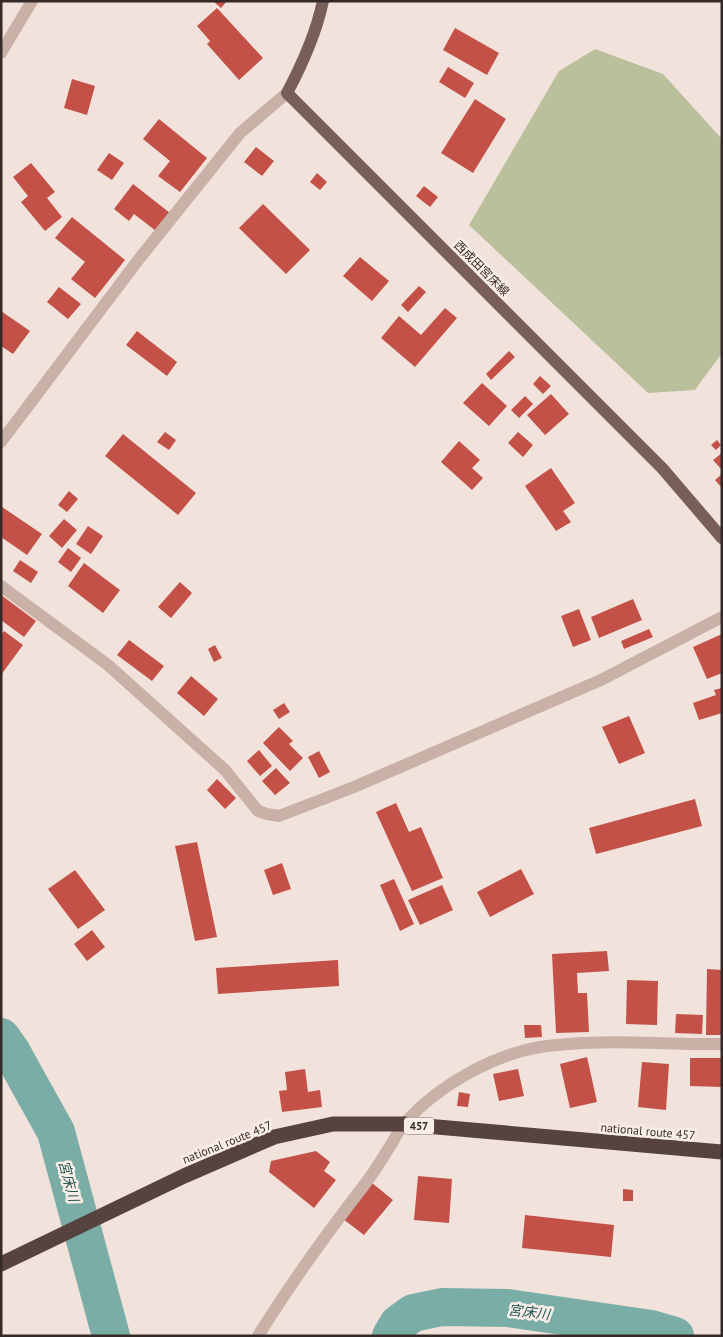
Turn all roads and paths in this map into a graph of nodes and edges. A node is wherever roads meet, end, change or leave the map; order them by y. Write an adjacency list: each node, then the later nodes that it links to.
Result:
1 (32, 1): 3 (street)
2 (323, 1): 4 (main road)
3 (1, 53)
4 (287, 93): 5 (street); 6 (main road, 西成田宮床線)
5 (1, 442)
6 (722, 538)
7 (1, 586): 8 (street)
8 (722, 617)
9 (722, 1044): 10 (street)
10 (403, 1124): 11 (highway, national route 457 / 457); 12 (highway, national route 457 / 457); 13 (street)
11 (722, 1152)
12 (1, 1264)
13 (258, 1336)

